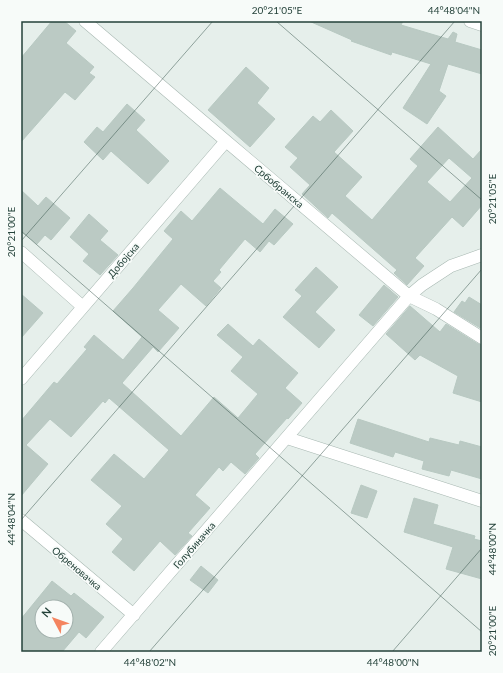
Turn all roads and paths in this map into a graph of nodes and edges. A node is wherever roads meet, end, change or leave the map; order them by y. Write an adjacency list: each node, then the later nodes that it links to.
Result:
1 (85, 21): 4 (street, Србобранска)
2 (470, 21): 3 (street)
3 (482, 25)
4 (226, 142): 7 (street, Србобранска); 8 (street, Добојска)
5 (21, 252): 8 (street)
6 (482, 255): 7 (street)
7 (409, 296): 9 (street, Србобранска); 11 (street, Голубиначка)
8 (83, 307): 10 (street, Добојска)
9 (482, 338)
10 (21, 379)
11 (287, 438): 12 (street); 14 (street, Голубиначка)
12 (482, 501)
13 (21, 520): 14 (street, Обреновачка)
14 (134, 615): 15 (street, Голубиначка)
15 (101, 652)

